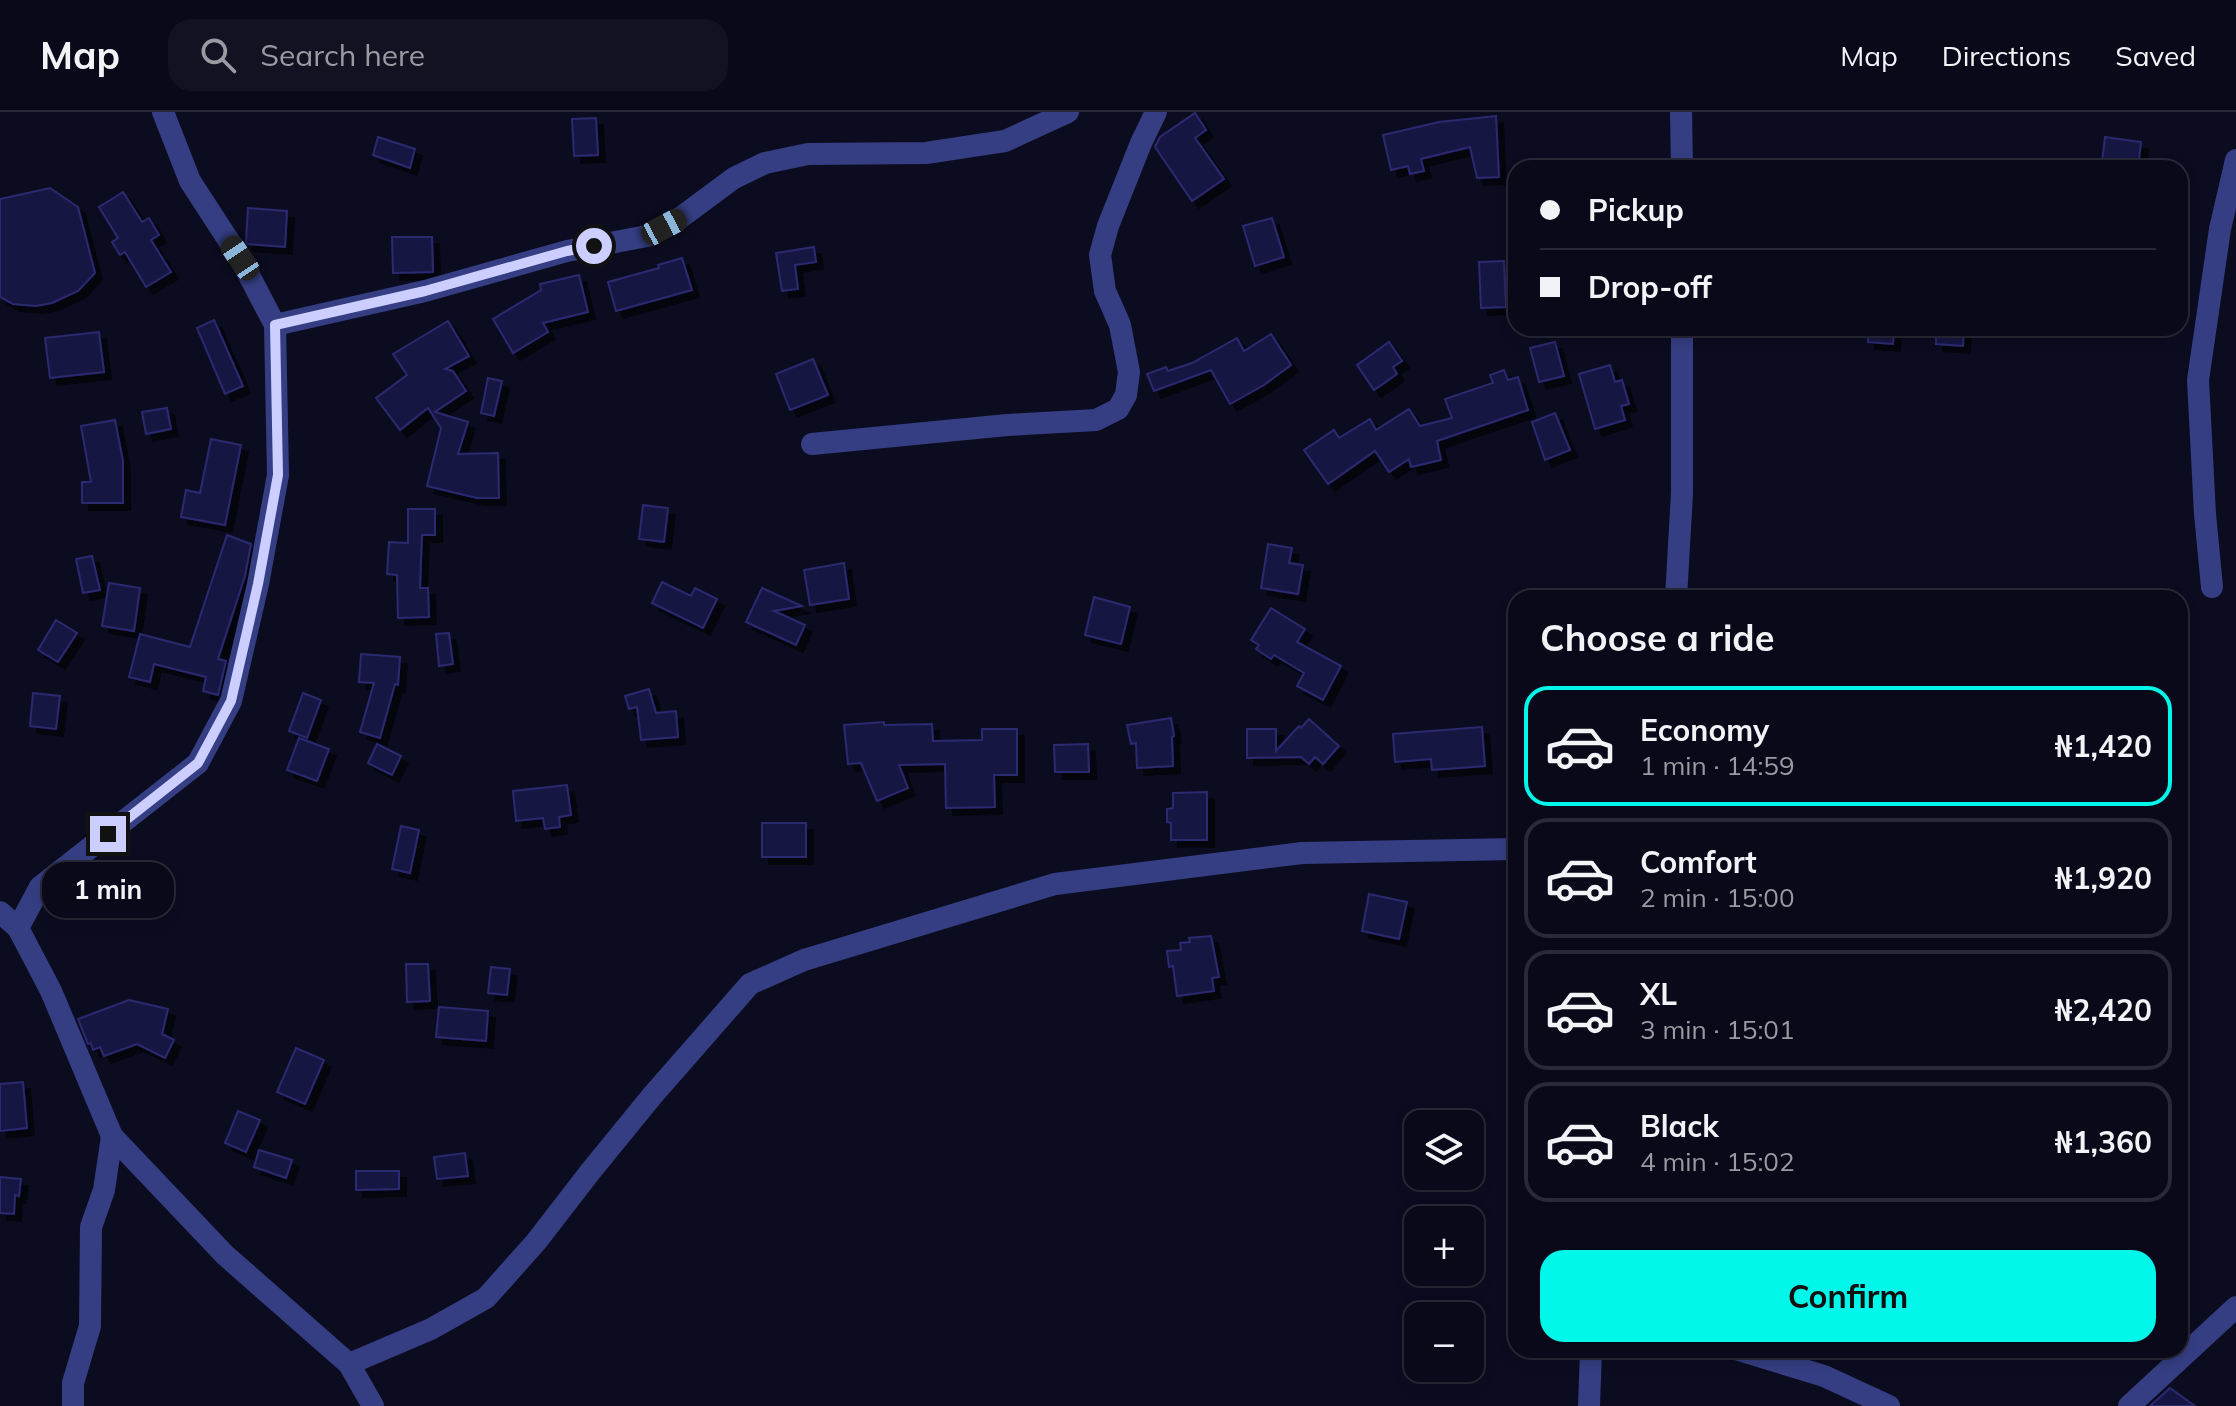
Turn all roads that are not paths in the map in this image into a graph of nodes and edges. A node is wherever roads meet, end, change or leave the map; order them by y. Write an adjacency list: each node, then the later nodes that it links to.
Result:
1 (163, 112): 7 (street)
2 (1068, 112): 7 (street)
3 (1156, 112): 9 (street)
4 (1681, 112): 5 (street)
5 (1682, 160)
6 (2236, 160): 10 (street)
7 (275, 325): 14 (street)
8 (1682, 336): 11 (street)
9 (812, 444)
10 (2212, 587)
11 (1676, 590)
12 (1508, 849): 21 (street)
13 (0, 912): 14 (street)
14 (18, 928): 15 (street)
15 (112, 1136): 21 (street); 22 (street)
16 (2236, 1307): 17 (street)
17 (2188, 1351)
18 (1591, 1358): 24 (street)
19 (1765, 1358): 25 (street)
20 (2181, 1358): 26 (street)
21 (349, 1364): 23 (street)
22 (73, 1406)
23 (373, 1406)
24 (1589, 1406)
25 (1889, 1406)
26 (2129, 1406)

